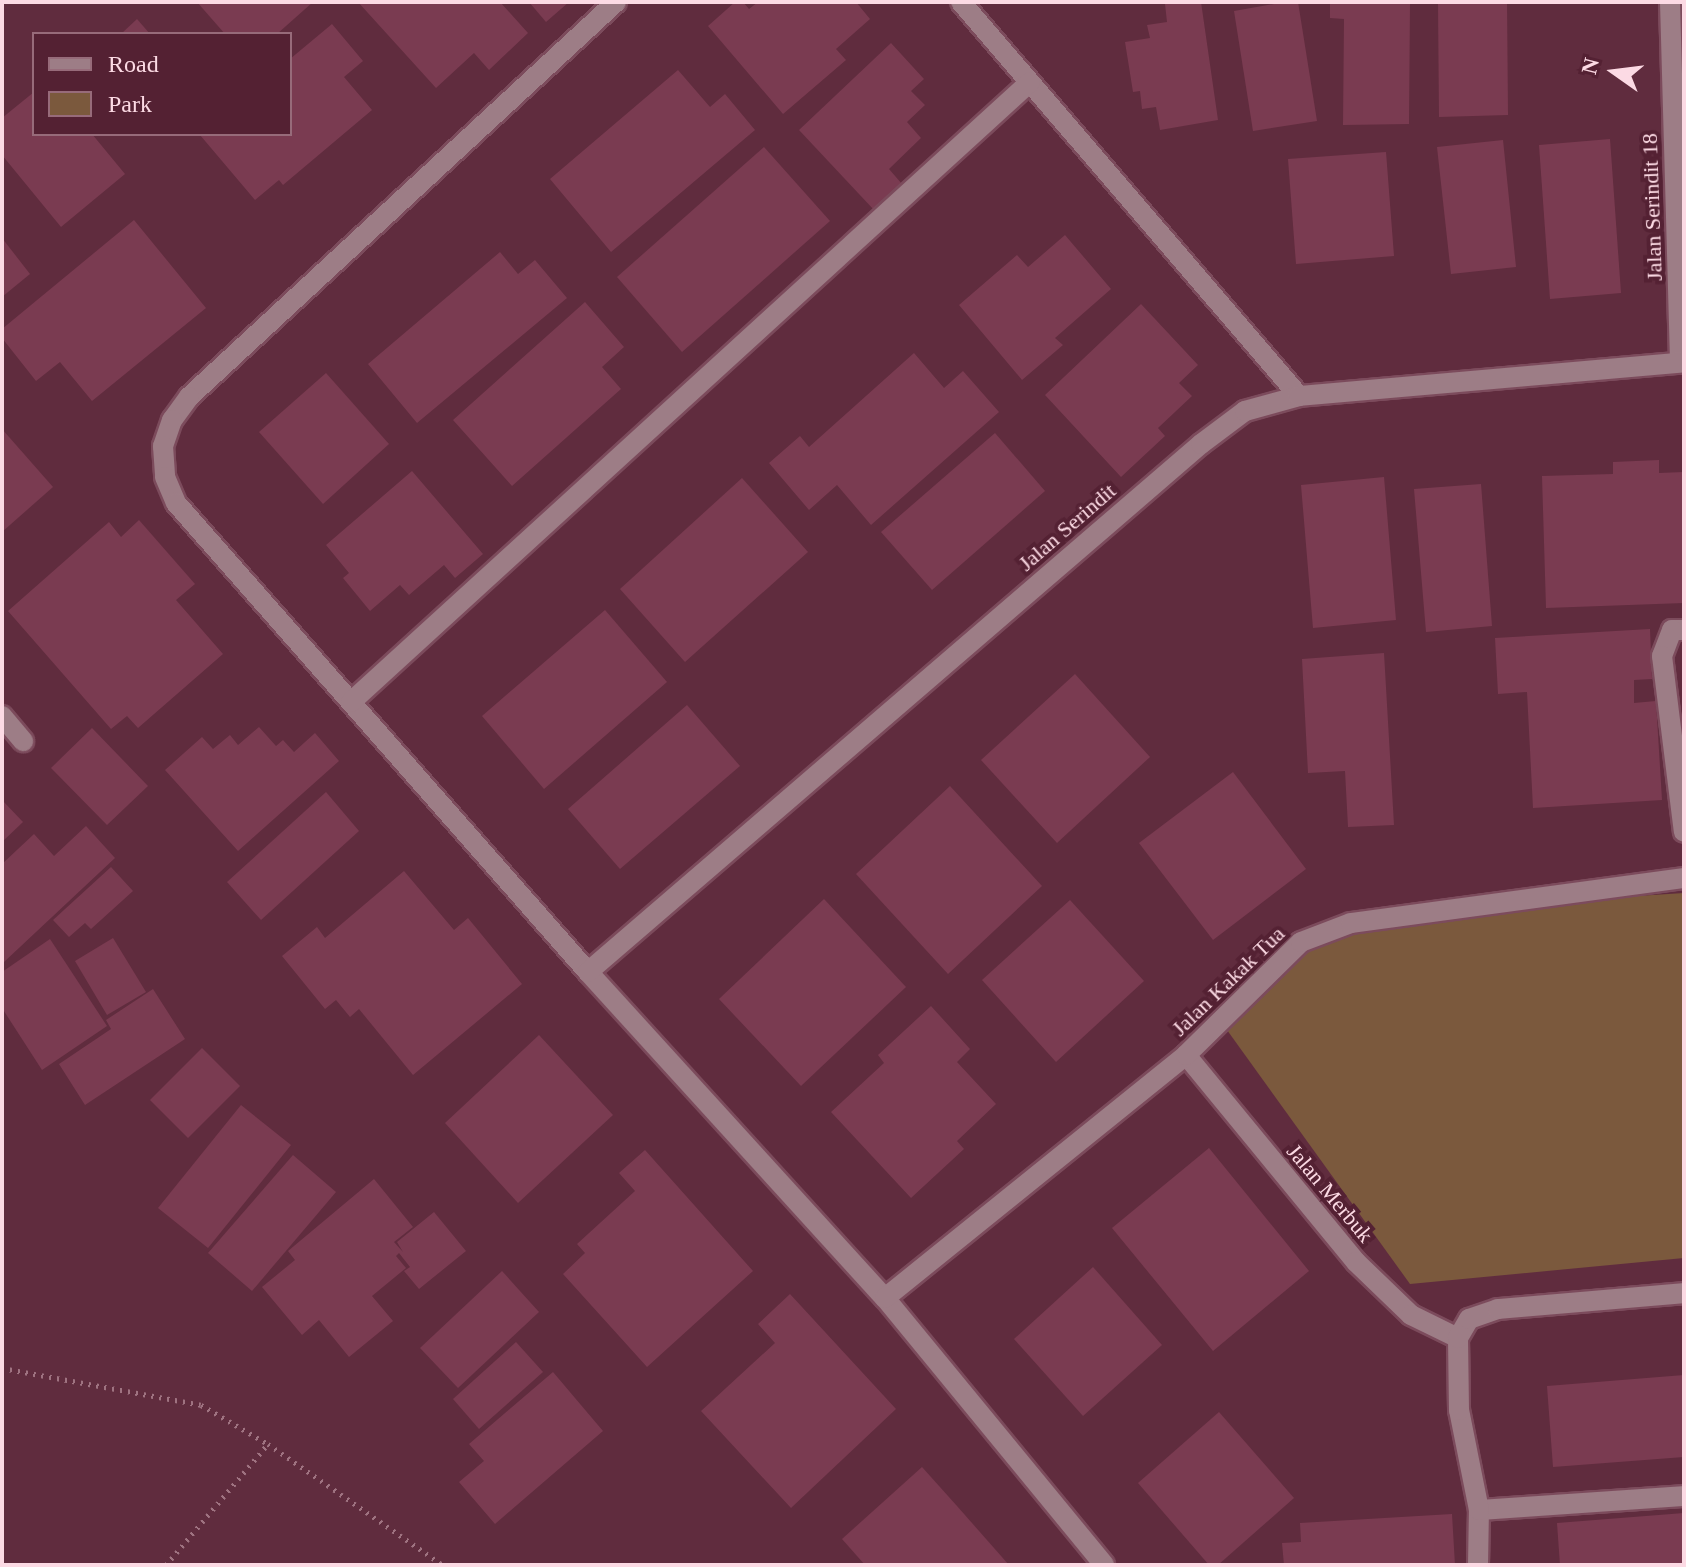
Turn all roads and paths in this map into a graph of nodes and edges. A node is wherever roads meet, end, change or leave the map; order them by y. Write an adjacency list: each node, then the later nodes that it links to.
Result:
1 (616, 2): 8 (street)
2 (961, 2): 4 (street)
3 (1670, 2): 5 (street, Jalan Serindit 18)
4 (1030, 82): 6 (street); 8 (street)
5 (1682, 362): 6 (street, Jalan Serindit)
6 (1299, 396): 13 (street, Jalan Serindit)
7 (1684, 630): 11 (street)
8 (351, 702): 13 (street)
9 (2, 716): 10 (street)
10 (23, 741)
11 (1684, 832)
12 (1684, 878): 14 (street, Jalan Kakak Tua)
13 (588, 972): 16 (street)
14 (1186, 1055): 16 (street, Jalan Kakak Tua); 17 (street, Jalan Merbuk)
15 (1684, 1293): 17 (street)
16 (885, 1298): 24 (street)
17 (1458, 1338): 21 (street)
18 (2, 1368): 19 (path)
19 (268, 1444): 22 (path); 23 (path)
20 (1684, 1496): 21 (street)
21 (1479, 1510): 25 (street)
22 (439, 1564)
23 (166, 1565)
24 (1104, 1565)
25 (1478, 1565)

